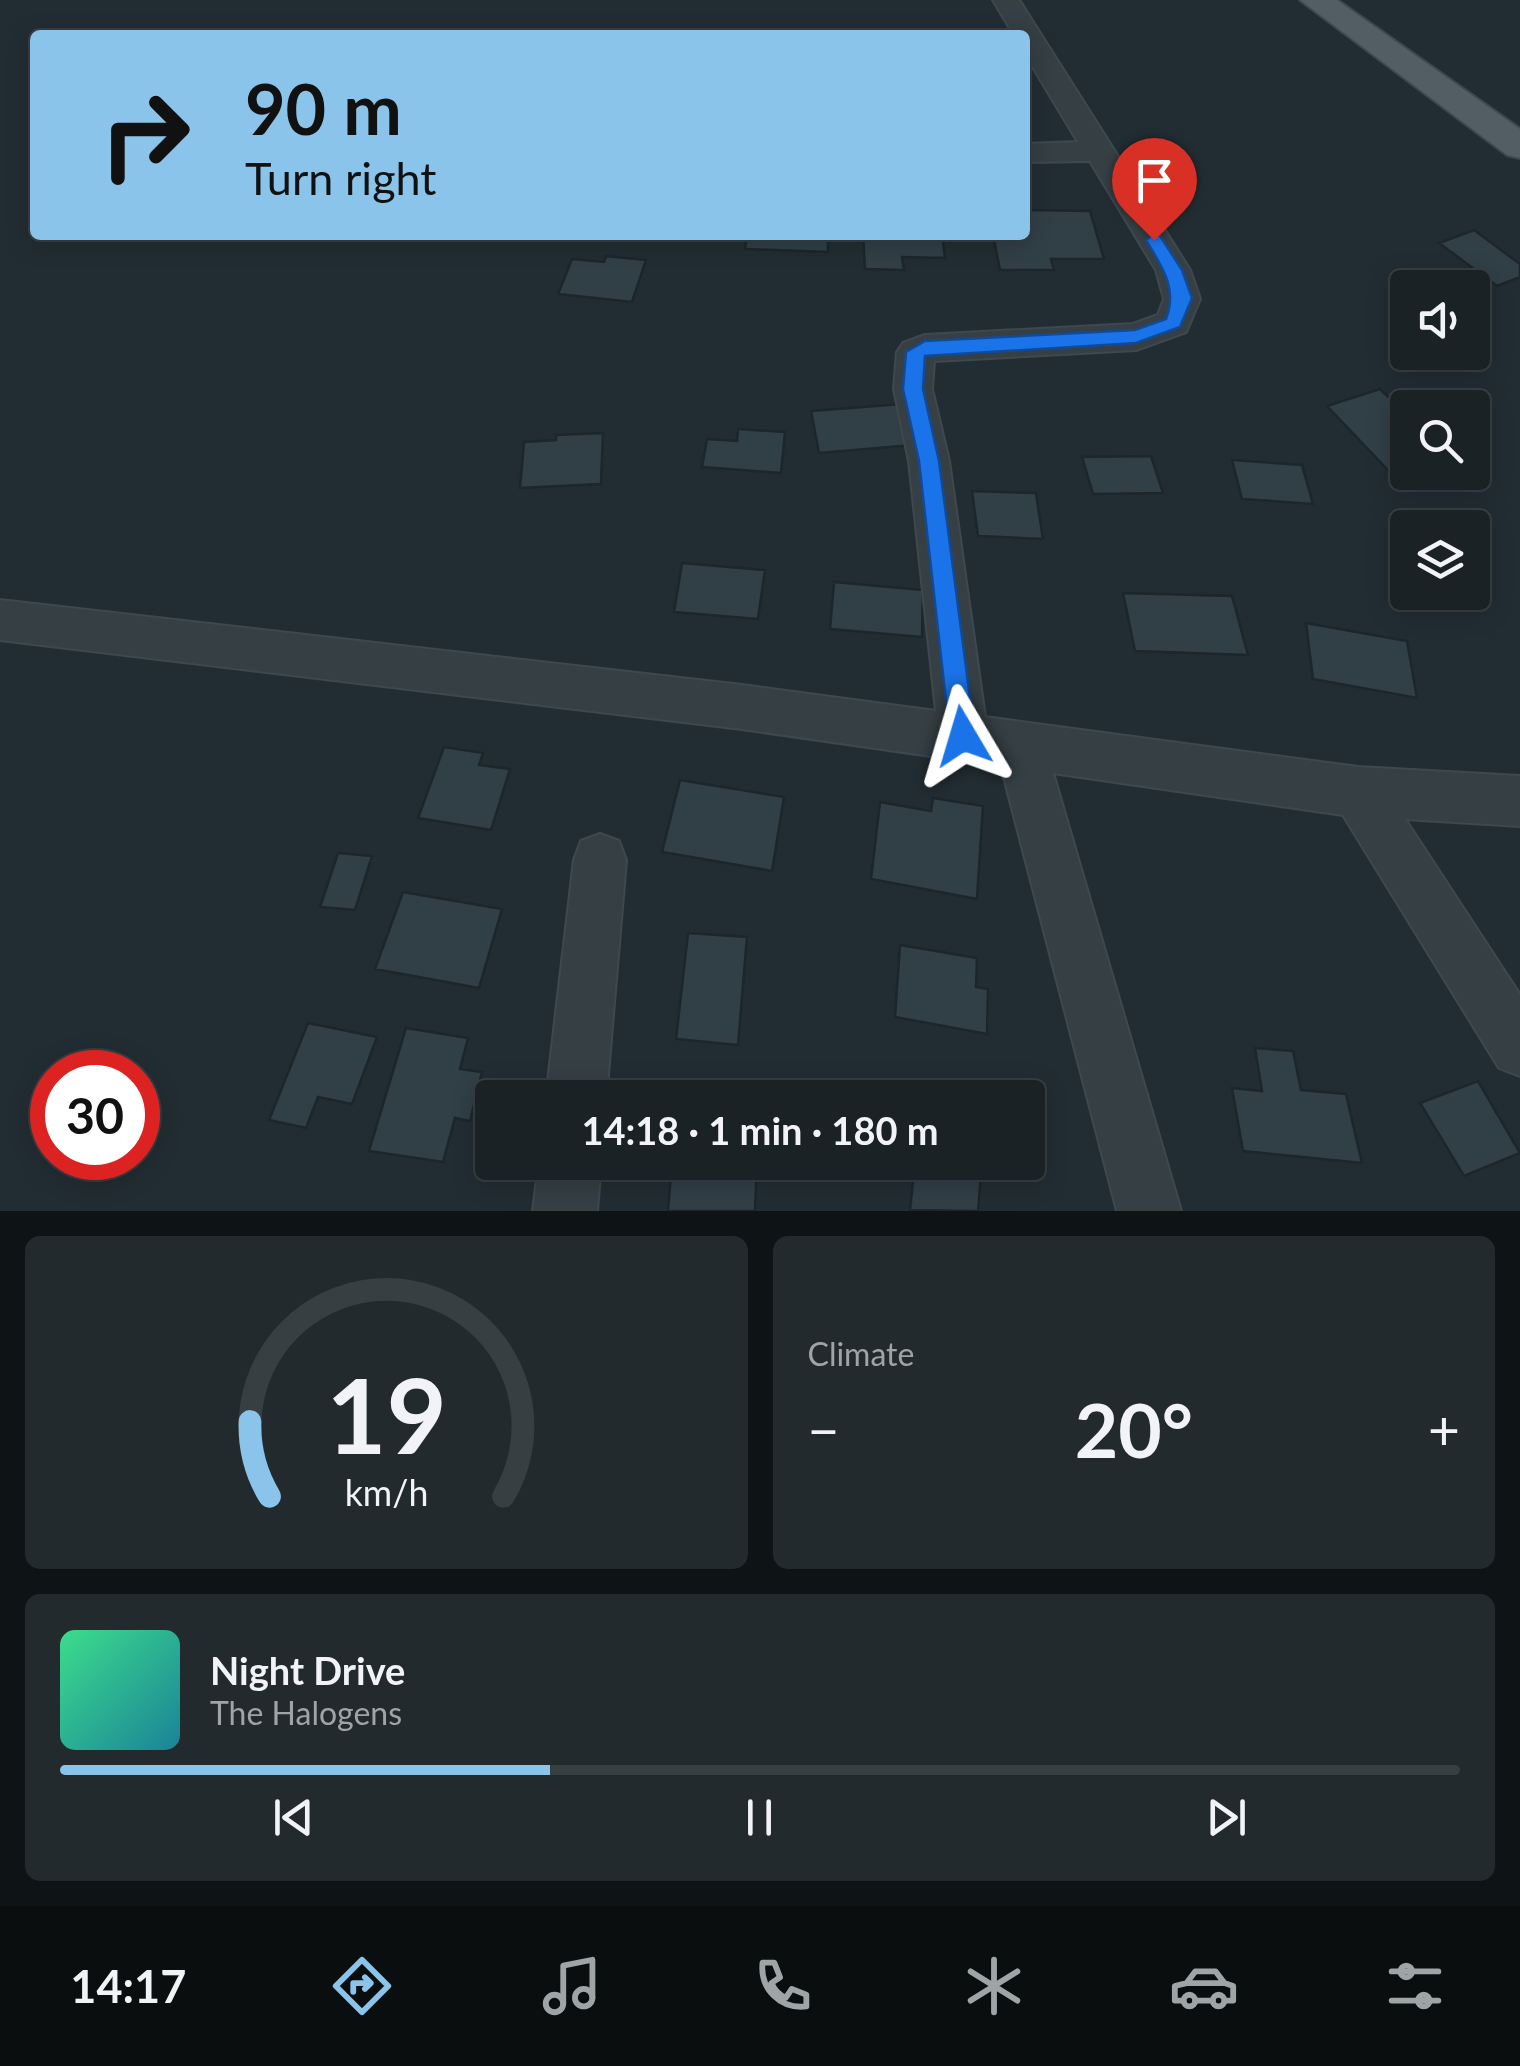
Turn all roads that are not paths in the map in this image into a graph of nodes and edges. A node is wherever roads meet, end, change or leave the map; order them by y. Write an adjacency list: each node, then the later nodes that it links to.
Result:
1 (1006, 0): 3 (street)
2 (1316, 0): 5 (main road)
3 (1024, 30)
4 (1030, 39): 6 (street)
5 (1520, 147)
6 (1099, 152): 7 (street); 9 (street)
7 (1030, 153)
8 (0, 620): 9 (street)
9 (963, 736): 10 (street)
10 (1020, 744): 11 (street); 18 (street)
11 (1358, 792): 12 (street); 14 (street)
12 (1520, 801)
13 (600, 860): 15 (street)
14 (1520, 1047)
15 (578, 1080)
16 (568, 1180): 17 (street)
17 (565, 1211)
18 (1150, 1211)

